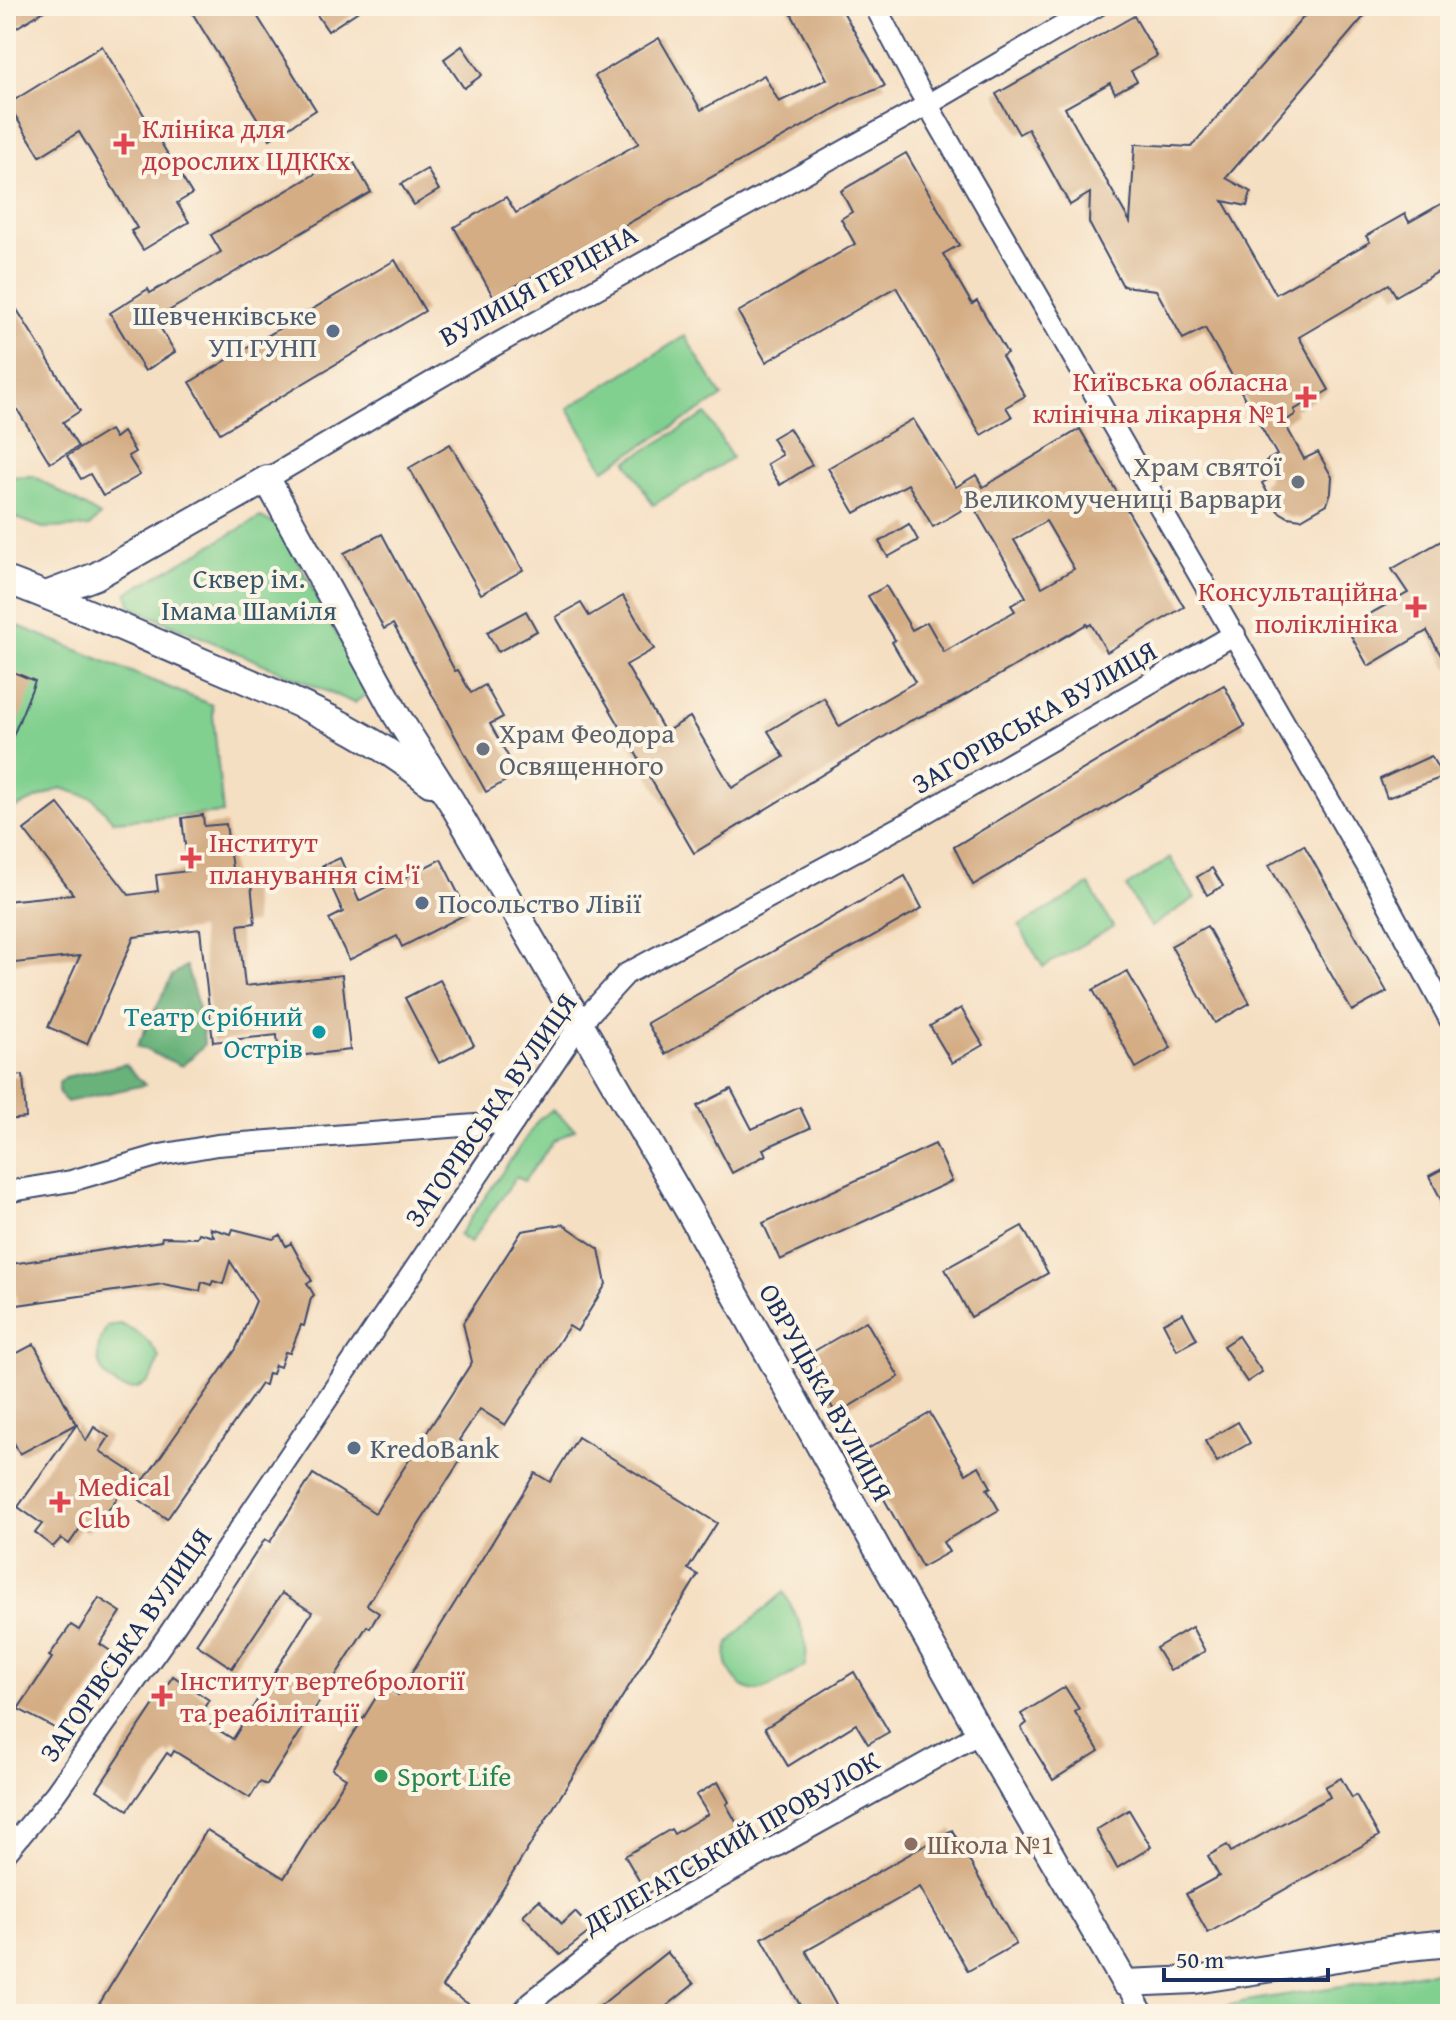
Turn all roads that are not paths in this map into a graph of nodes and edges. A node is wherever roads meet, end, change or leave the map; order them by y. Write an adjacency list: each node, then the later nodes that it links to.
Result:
1 (875, 6): 3 (street)
2 (1097, 6): 3 (street, ВУЛИЦЯ ГЕРЦЕНА)
3 (927, 105): 4 (street, ВУЛИЦЯ ГЕРЦЕНА); 7 (street)
4 (267, 479): 6 (street, ВУЛИЦЯ ГЕРЦЕНА); 8 (street, ОВРУЦЬКА ВУЛИЦЯ)
5 (8, 579): 6 (street)
6 (46, 595): 8 (street, ОВРУЦЬКА ВУЛИЦЯ)
7 (1235, 634): 9 (street); 10 (street, ЗАГОРІВСЬКА ВУЛИЦЯ)
8 (451, 801): 10 (street, ОВРУЦЬКА ВУЛИЦЯ)
9 (1450, 1020)
10 (580, 1024): 11 (street, ЗАГОРІВСЬКА ВУЛИЦЯ); 13 (street, ОВРУЦЬКА ВУЛИЦЯ)
11 (514, 1122): 12 (street); 14 (street, ЗАГОРІВСЬКА ВУЛИЦЯ)
12 (6, 1192)
13 (980, 1733): 16 (street, ОВРУЦЬКА ВУЛИЦЯ); 17 (street, ДЕЛЕГАТСЬКИЙ ПРОВУЛОК)
14 (6, 1853)
15 (1450, 1943): 16 (street)
16 (1125, 1983): 18 (street, ОВРУЦЬКА ВУЛИЦЯ)
17 (521, 2014)
18 (1144, 2014)

